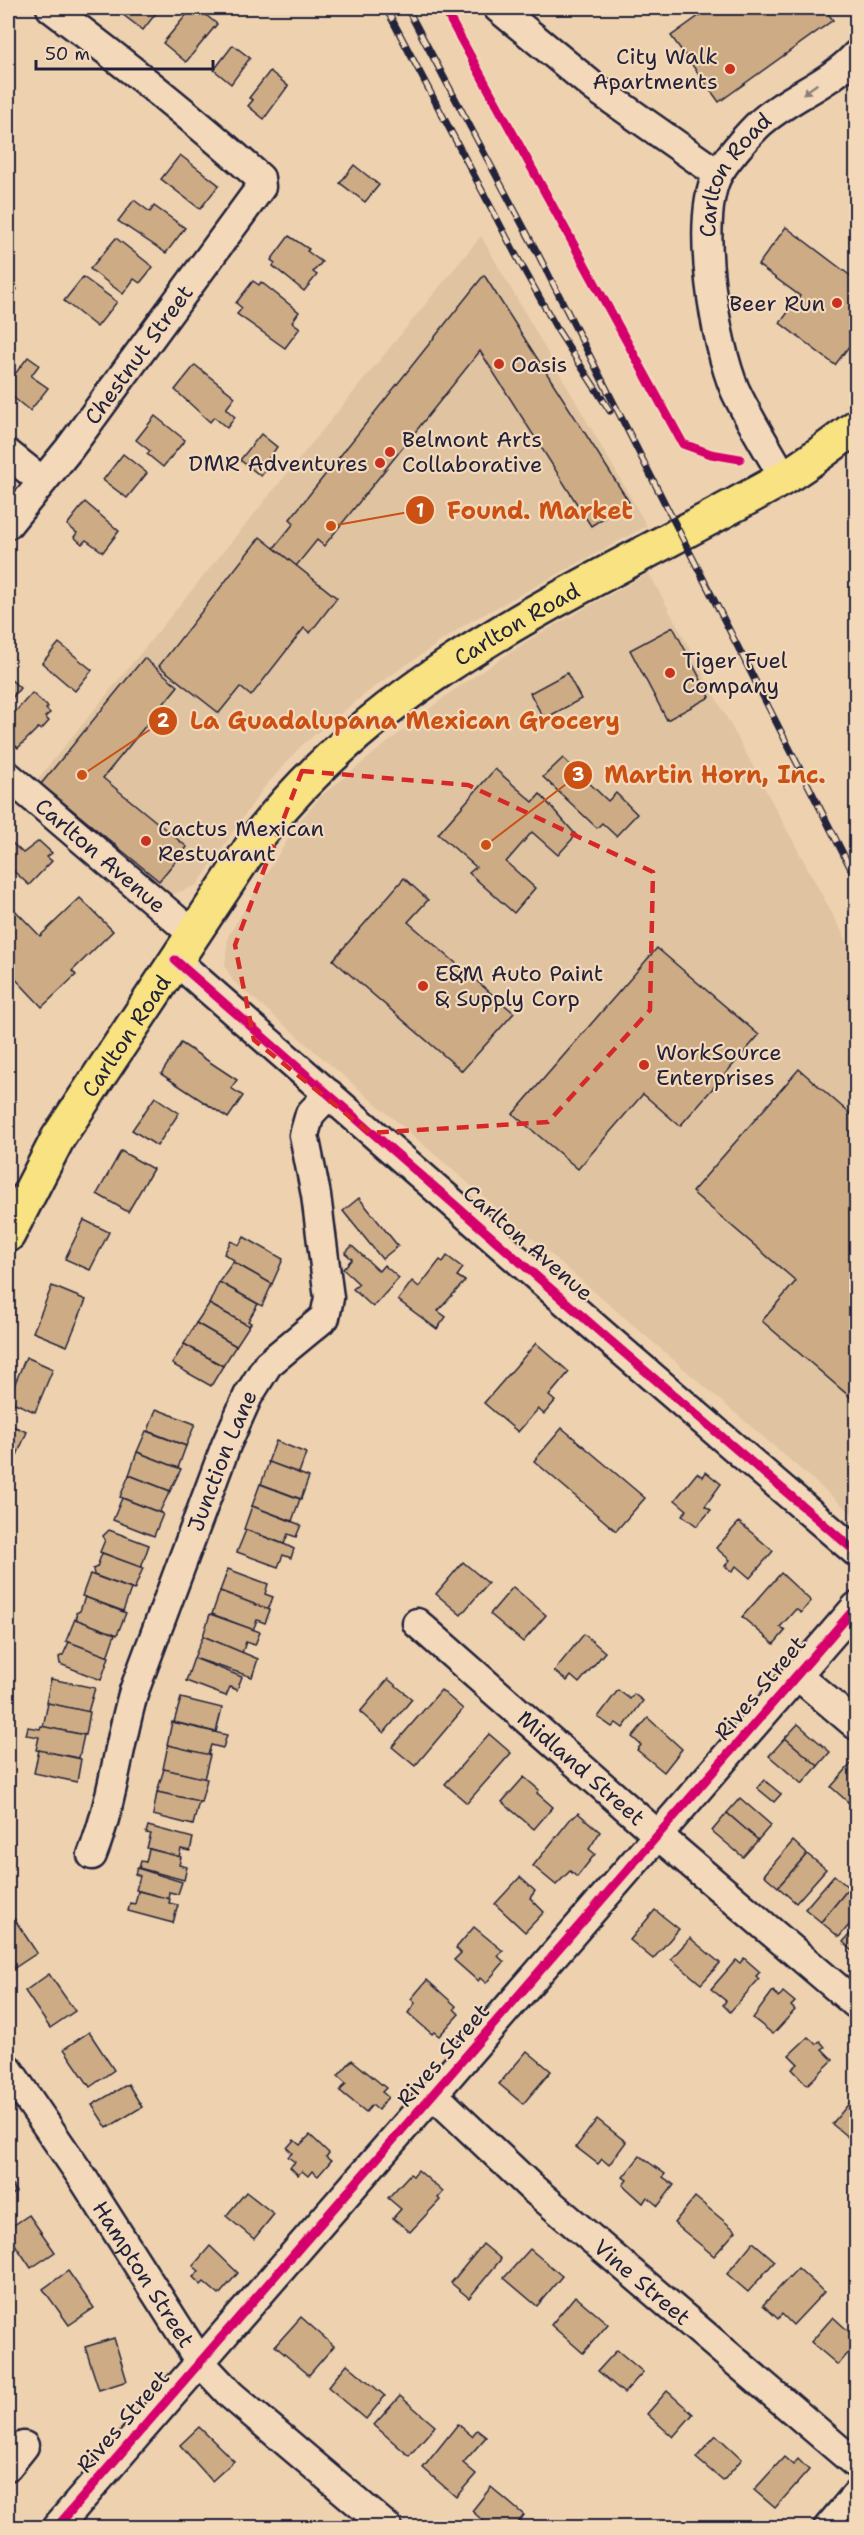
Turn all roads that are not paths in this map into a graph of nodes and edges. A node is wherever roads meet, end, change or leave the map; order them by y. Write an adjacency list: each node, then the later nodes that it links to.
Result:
1 (51, 8): 8 (street, Chestnut Street)
2 (498, 8): 4 (street)
3 (856, 54): 4 (street, Carlton Road, one-way to 4)
4 (718, 174): 7 (street, Carlton Road)
5 (856, 427): 7 (main road)
6 (8, 454): 8 (street)
7 (784, 478): 11 (main road, Carlton Road)
8 (42, 481): 9 (street, Chestnut Street)
9 (8, 524)
10 (8, 776): 11 (street, Carlton Avenue)
11 (184, 947): 12 (street, Carlton Avenue); 13 (main road, Carlton Road)
12 (329, 1094): 14 (street, Carlton Avenue); 20 (street, Junction Lane)
13 (8, 1235)
14 (856, 1552)
15 (856, 1607): 17 (street, Rives Street)
16 (417, 1623): 19 (street, Midland Street)
17 (796, 1674): 18 (street); 19 (street, Rives Street)
18 (856, 1725)
19 (659, 1836): 21 (street, Midland Street); 23 (street, Rives Street)
20 (92, 1855)
21 (856, 2004)
22 (8, 2068): 24 (street, Hampton Street)
23 (434, 2095): 24 (street, Rives Street); 25 (street, Vine Street)
24 (200, 2362): 27 (street, Rives Street); 28 (street, Hampton Street)
25 (856, 2464)
26 (856, 2495): 29 (street)
27 (56, 2528)
28 (388, 2528)
29 (828, 2528)

